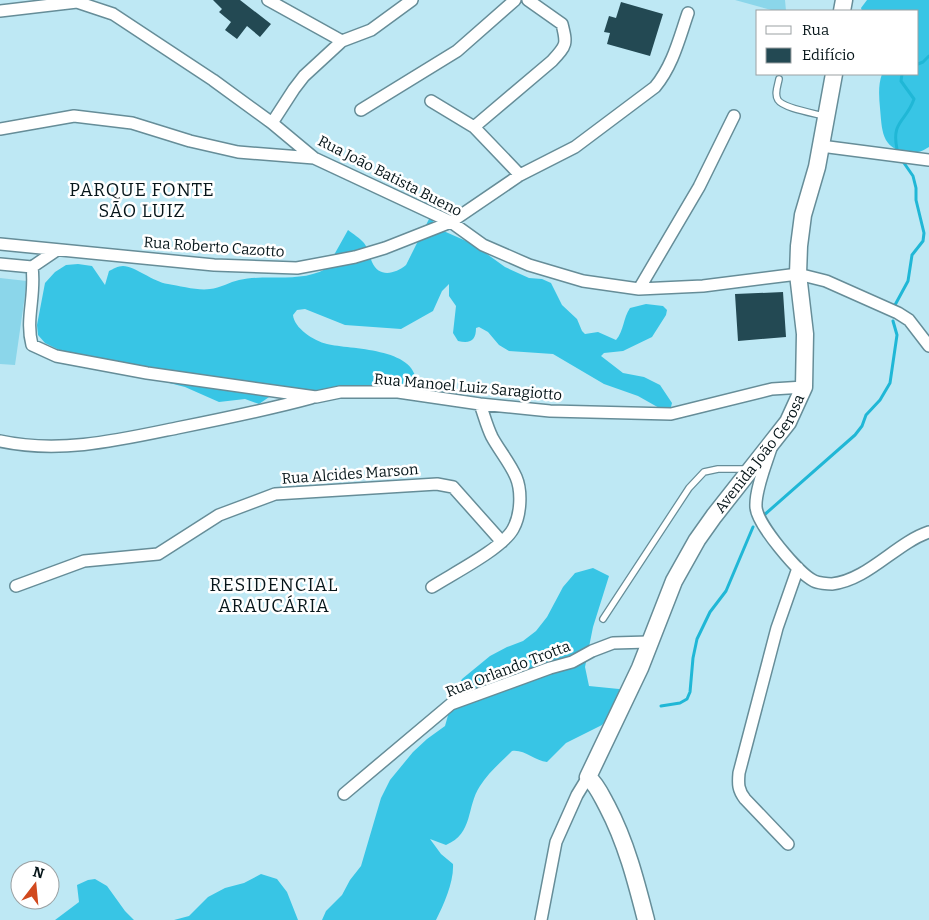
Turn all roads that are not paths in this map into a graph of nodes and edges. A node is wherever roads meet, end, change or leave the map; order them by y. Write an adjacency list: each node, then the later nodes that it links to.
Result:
1 (268, 0): 7 (street)
2 (412, 0): 7 (street)
3 (515, 0): 11 (street)
4 (528, 0): 15 (street)
5 (0, 10): 14 (street, Rua João Batista Bueno)
6 (688, 12): 20 (street, Rua Roberto Cazotto)
7 (342, 41): 14 (street)
8 (834, 75): 13 (main road, Avenida João Gerosa)
9 (779, 80): 13 (lane)
10 (431, 101): 15 (street)
11 (361, 110)
12 (734, 116): 27 (street)
13 (827, 116): 17 (main road, Avenida João Gerosa)
14 (272, 123): 18 (street, Rua João Batista Bueno)
15 (474, 127): 20 (street)
16 (0, 128): 18 (street)
17 (821, 146): 19 (street); 26 (main road, Avenida João Gerosa)
18 (314, 158): 21 (street, Rua João Batista Bueno)
19 (929, 160)
20 (520, 174): 21 (street, Rua Roberto Cazotto)
21 (451, 222): 23 (street, Rua Roberto Cazotto); 27 (street, Rua João Batista Bueno)
22 (0, 244): 23 (street, Rua Roberto Cazotto)
23 (57, 250): 25 (street)
24 (0, 264): 25 (street)
25 (32, 267): 30 (street, Rua Manoel Luiz Saragiotto)
26 (798, 274): 27 (street, Rua João Batista Bueno); 28 (street); 29 (main road, Avenida João Gerosa)
27 (639, 289)
28 (929, 346)
29 (804, 387): 31 (street, Rua Manoel Luiz Saragiotto); 32 (main road, Avenida João Gerosa)
30 (316, 397): 31 (street, Rua Manoel Luiz Saragiotto); 33 (street)
31 (480, 404): 36 (street)
32 (773, 442): 34 (main road, Avenida João Gerosa); 37 (street)
33 (2, 445)
34 (751, 470): 40 (lane); 41 (main road, Avenida João Gerosa)
35 (929, 532): 37 (street)
36 (502, 542): 38 (street, Rua Alcides Marson); 39 (street)
37 (798, 568): 44 (street)
38 (16, 586)
39 (432, 587)
40 (603, 619)
41 (649, 642): 42 (main road, Avenida João Gerosa); 43 (street, Rua Orlando Trotta)
42 (588, 777): 45 (street); 46 (main road)
43 (344, 794)
44 (788, 844)
45 (541, 920)
46 (646, 920)

